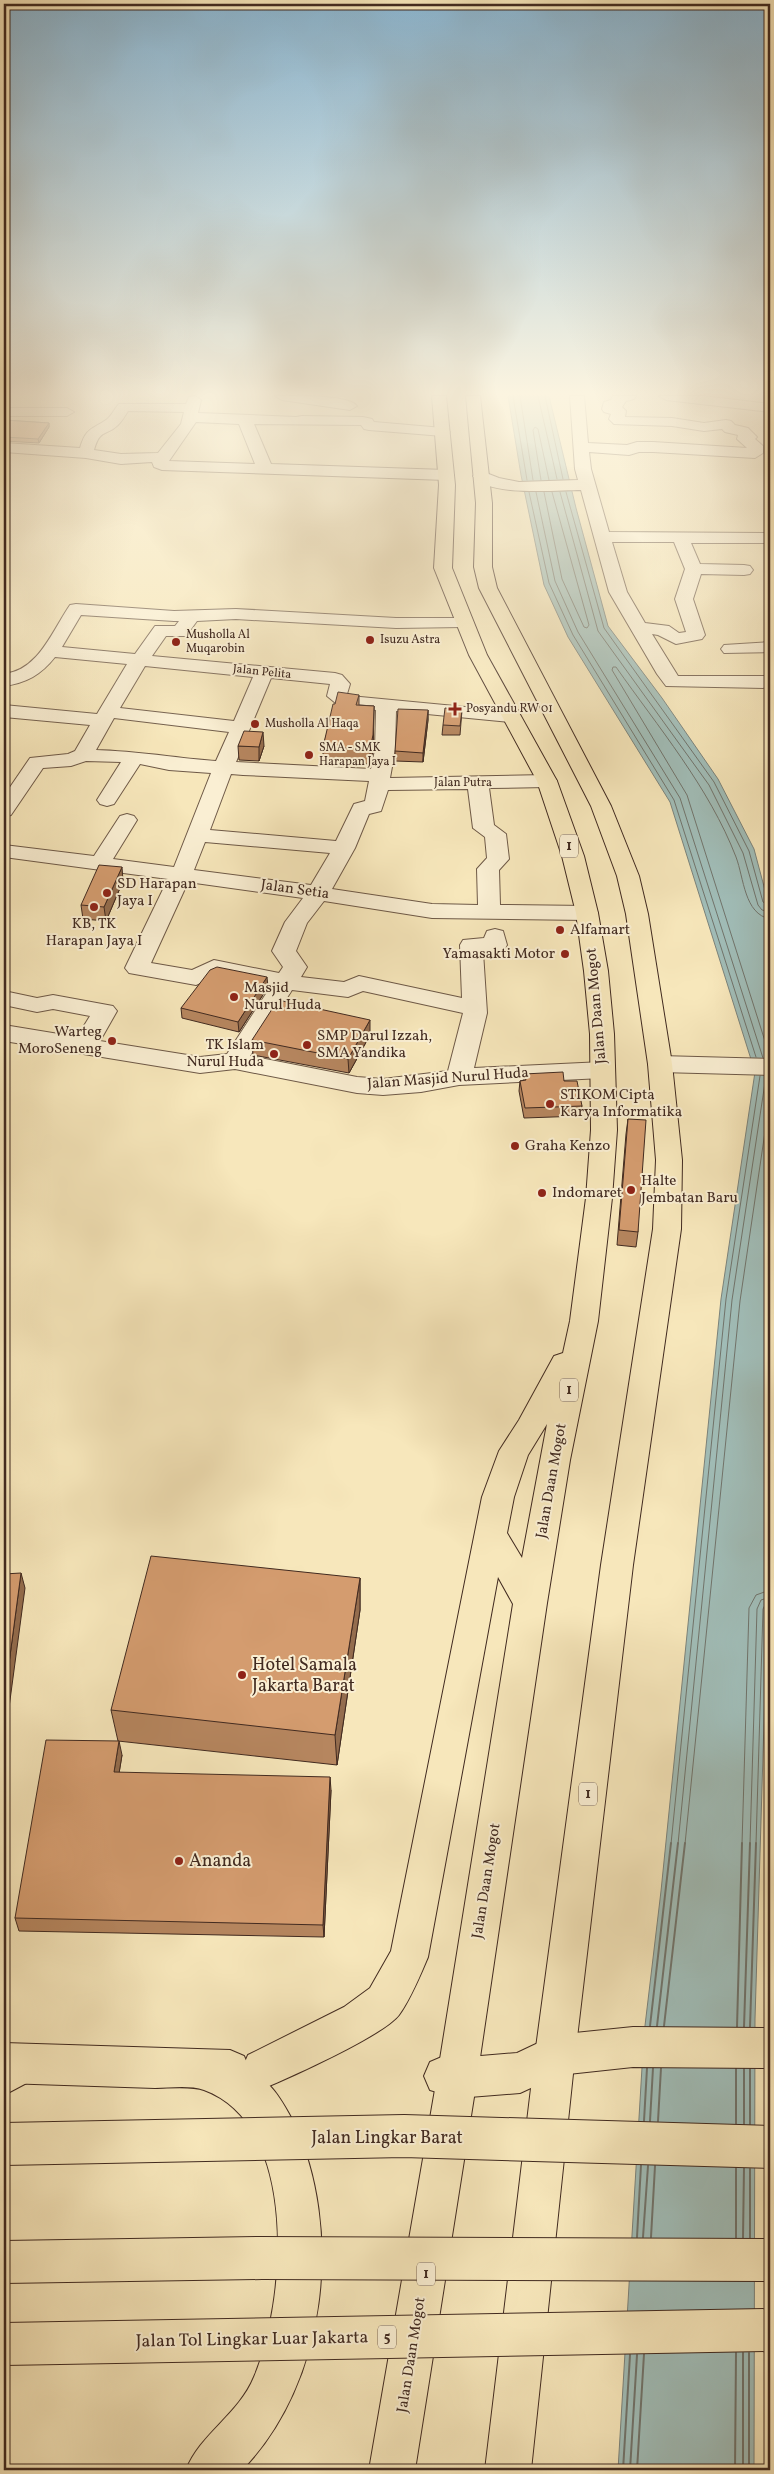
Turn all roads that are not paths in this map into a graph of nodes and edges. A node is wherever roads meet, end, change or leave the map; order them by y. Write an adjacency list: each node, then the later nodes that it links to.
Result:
1 (445, 511): 12 (main road, Jalan Daan Mogot / 1)
2 (484, 511): 57 (main road, 1)
3 (593, 511): 7 (street)
4 (642, 520): 5 (street)
5 (646, 536): 6 (street); 7 (street)
6 (680, 536): 8 (street); 9 (street)
7 (602, 537): 14 (street)
8 (770, 538)
9 (694, 569): 10 (street); 14 (street)
10 (744, 570)
11 (192, 615): 12 (street); 13 (street); 17 (street)
12 (463, 622): 30 (main road, Jalan Daan Mogot / 1)
13 (64, 628): 15 (street); 20 (street)
14 (639, 628): 24 (street)
15 (82, 629)
16 (140, 632): 17 (street)
17 (158, 633): 21 (street)
18 (770, 648): 19 (street)
19 (730, 649)
20 (49, 651): 21 (street, Jalan Pelita); 23 (street)
21 (140, 659): 22 (street, Jalan Pelita); 29 (street)
22 (264, 672): 26 (street, Jalan Pelita); 31 (street)
23 (5, 682)
24 (770, 682)
25 (299, 693): 26 (street)
26 (337, 696): 27 (street)
27 (386, 705): 30 (street); 35 (street)
28 (4, 711): 29 (street)
29 (106, 716): 31 (street); 32 (street)
30 (510, 716): 36 (main road, Jalan Daan Mogot / 1)
31 (241, 728): 34 (street)
32 (83, 755): 33 (street, Jalan Putra); 39 (street, Jalan Putra)
33 (134, 757): 34 (street, Jalan Putra); 38 (street)
34 (224, 768): 35 (street, Jalan Putra); 41 (street)
35 (379, 780): 37 (street, Jalan Putra); 42 (street)
36 (547, 781): 37 (street, Jalan Putra); 48 (main road, Jalan Daan Mogot / 1)
37 (478, 783): 47 (street)
38 (107, 800)
39 (4, 811)
40 (127, 820): 44 (street)
41 (197, 835): 42 (street); 45 (street)
42 (344, 848): 46 (street)
43 (4, 851): 44 (street, Jalan Setia)
44 (99, 865): 45 (street, Jalan Setia)
45 (180, 875): 46 (street, Jalan Setia); 50 (street)
46 (318, 892): 47 (street, Jalan Setia); 50 (street)
47 (489, 912): 48 (street, Jalan Setia)
48 (587, 913): 59 (main road, Jalan Daan Mogot / 1)
49 (495, 936): 53 (street)
50 (287, 982): 53 (street); 56 (street)
51 (4, 998): 52 (street)
52 (36, 1005): 54 (street); 55 (street)
53 (474, 1008): 60 (street)
54 (12, 1035): 55 (street, Jalan Masjid Nurul Huda)
55 (86, 1045): 56 (street, Jalan Masjid Nurul Huda)
56 (235, 1061): 60 (street, Jalan Masjid Nurul Huda)
57 (660, 1064): 58 (street); 65 (main road, 1)
58 (770, 1067)
59 (603, 1070): 60 (street, Jalan Masjid Nurul Huda); 61 (main road, Jalan Daan Mogot / 1)
60 (459, 1077)
61 (584, 1320): 62 (main road); 63 (main road, Jalan Daan Mogot / 1)
62 (490, 1533): 63 (main road); 67 (main road)
63 (530, 1603): 68 (main road, Jalan Daan Mogot / 1)
64 (770, 2048): 65 (main road)
65 (555, 2055): 68 (main road); 77 (main road, 1)
66 (10, 2068): 67 (main road)
67 (210, 2071): 75 (main road)
68 (451, 2077): 76 (main road, Jalan Daan Mogot / 1)
69 (4, 2144): 70 (main road, Jalan Lingkar Barat, bridge)
70 (770, 2147)
71 (770, 2260): 72 (main road, bridge)
72 (4, 2262)
73 (770, 2330): 74 (main road, Jalan Tol Lingkar Luar Jakarta / 5, bridge)
74 (4, 2344)
75 (208, 2470)
76 (392, 2470)
77 (508, 2470)

